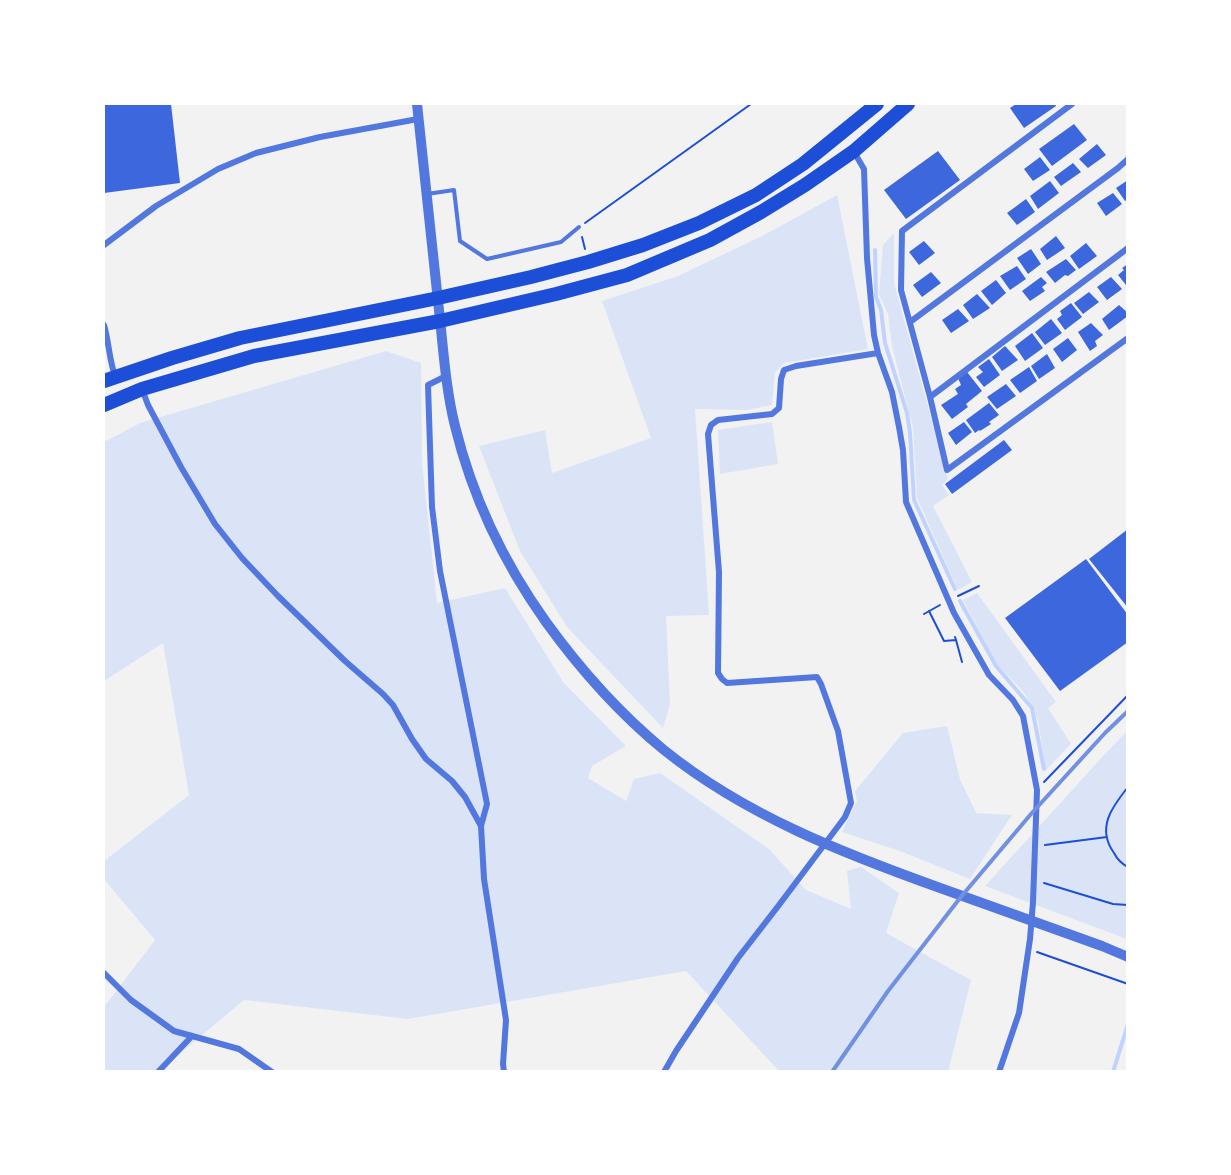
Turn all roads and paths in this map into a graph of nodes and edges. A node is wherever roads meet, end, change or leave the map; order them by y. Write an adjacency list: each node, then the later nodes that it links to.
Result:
1 (417, 104): 6 (street)
2 (751, 104): 10 (path)
3 (877, 104): 13 (main road)
4 (908, 104): 7 (main road)
5 (1072, 104): 16 (street)
6 (418, 120): 9 (street); 11 (street)
7 (854, 151): 15 (main road); 19 (street)
8 (1128, 159): 16 (street)
9 (427, 194): 10 (lane); 14 (street)
10 (579, 227): 13 (path)
11 (104, 244)
12 (1128, 248): 23 (street)
13 (588, 262): 14 (main road)
14 (438, 298): 15 (street); 21 (main road)
15 (440, 321): 20 (street); 22 (main road)
16 (910, 322): 23 (street)
17 (104, 325): 21 (street)
18 (1128, 338): 23 (street)
19 (878, 353): 35 (street); 38 (street)
20 (447, 376): 36 (street); 38 (street)
21 (109, 379)
22 (142, 389): 24 (main road); 36 (street)
23 (930, 396)
24 (104, 405)
25 (979, 586): 26 (path)
26 (955, 597)
27 (943, 603): 28 (path)
28 (929, 611): 29 (path); 31 (path)
29 (924, 614)
30 (952, 631): 31 (path)
31 (956, 640): 32 (path)
32 (962, 662)
33 (1128, 695): 35 (path)
34 (1128, 787): 37 (path)
35 (1037, 790): 41 (street)
36 (481, 826): 51 (street)
37 (1107, 837): 39 (path); 40 (path)
38 (825, 844): 43 (street); 52 (street)
39 (1053, 844)
40 (1128, 867)
41 (1034, 880): 42 (path); 43 (street)
42 (1128, 905)
43 (1031, 921): 44 (street); 45 (street)
44 (1028, 949): 47 (path); 53 (street)
45 (1128, 957)
46 (104, 973): 48 (street)
47 (1128, 984)
48 (192, 1036): 49 (street); 50 (street)
49 (158, 1071)
50 (272, 1071)
51 (504, 1071)
52 (664, 1071)
53 (999, 1071)

